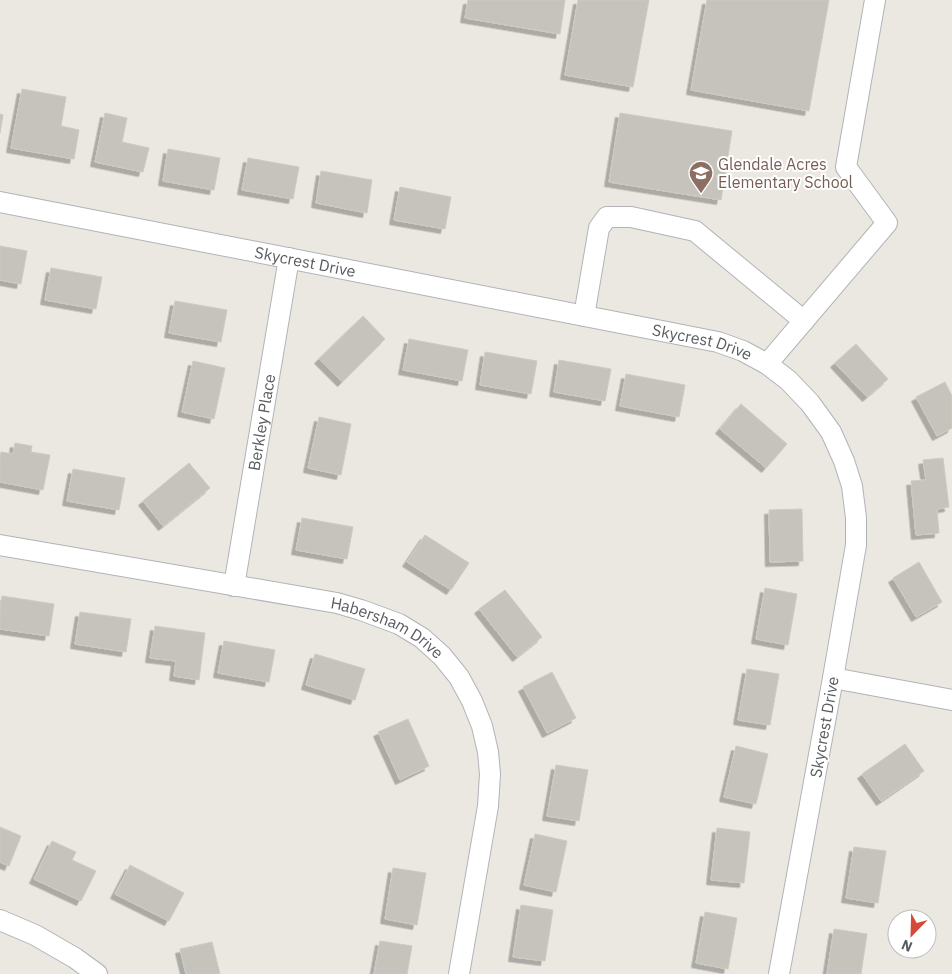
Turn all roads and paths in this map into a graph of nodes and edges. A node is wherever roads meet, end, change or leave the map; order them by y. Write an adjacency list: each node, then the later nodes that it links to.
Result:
1 (875, 0): 5 (street)
2 (0, 202): 3 (street, Skycrest Drive)
3 (289, 258): 4 (street, Skycrest Drive); 8 (street, Berkley Place)
4 (584, 316): 5 (street); 6 (street, Skycrest Drive)
5 (804, 321): 6 (street)
6 (767, 364): 9 (street, Skycrest Drive)
7 (0, 545): 8 (street, Habersham Drive)
8 (234, 586): 13 (street, Habersham Drive)
9 (833, 678): 10 (street); 14 (street, Skycrest Drive)
10 (952, 700)
11 (0, 920): 12 (street)
12 (97, 974)
13 (459, 974)
14 (779, 974)

